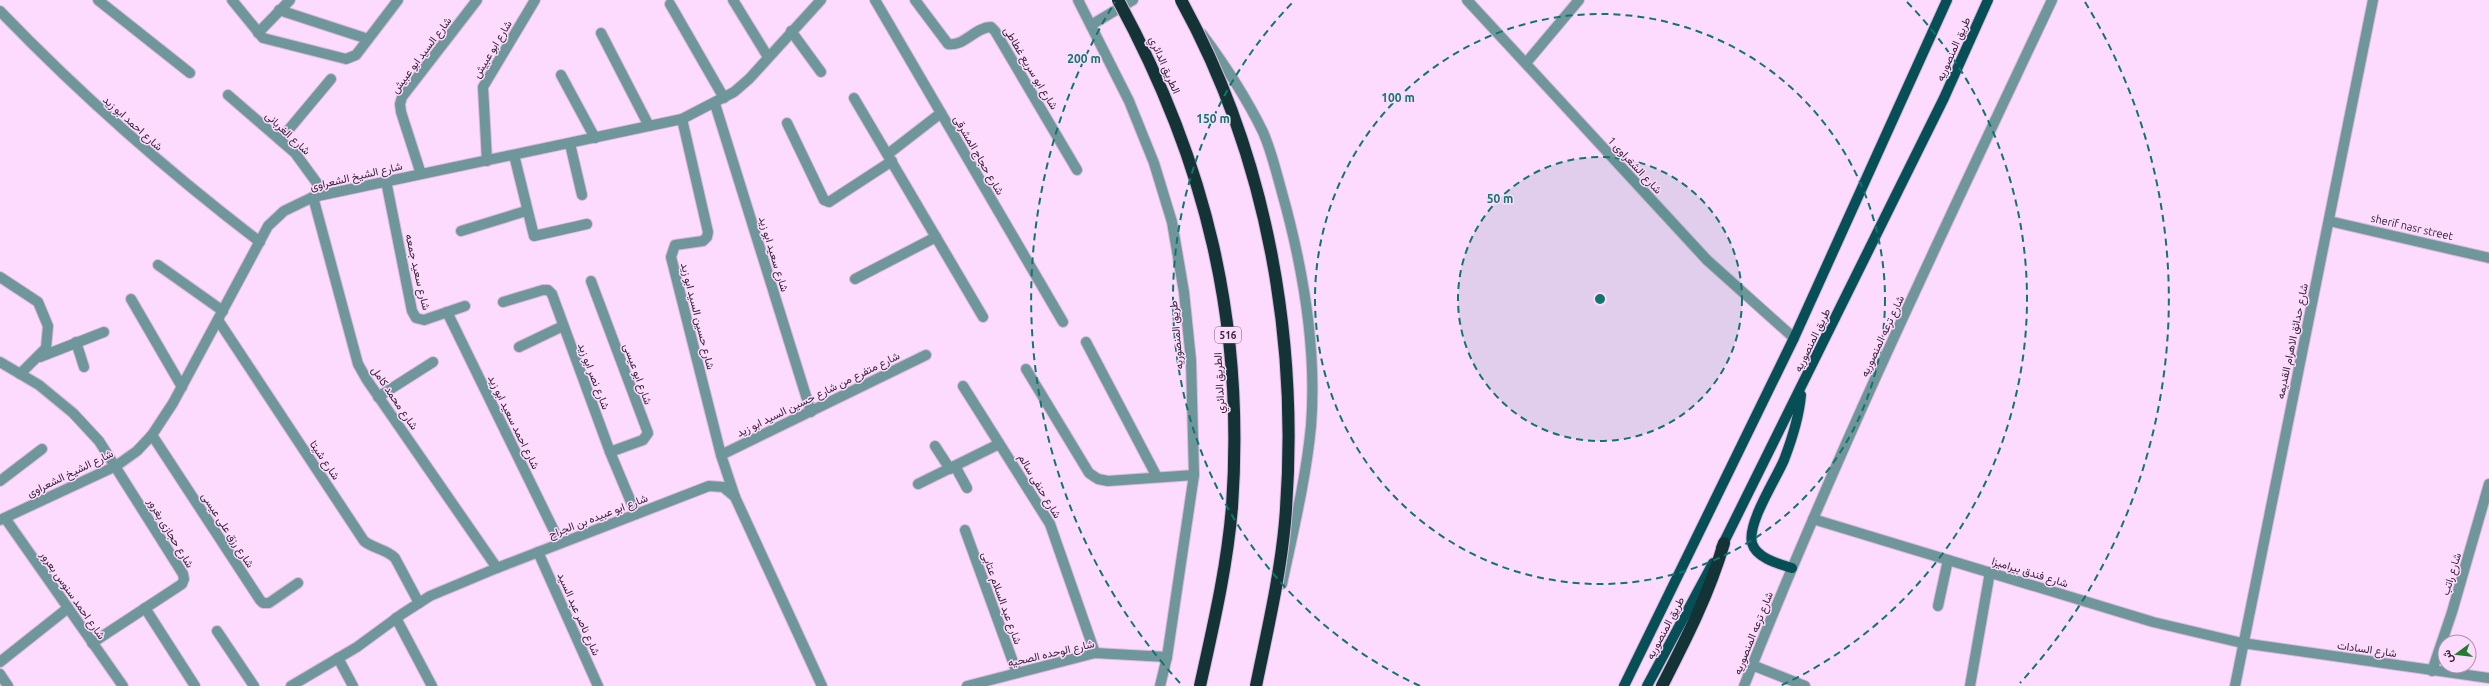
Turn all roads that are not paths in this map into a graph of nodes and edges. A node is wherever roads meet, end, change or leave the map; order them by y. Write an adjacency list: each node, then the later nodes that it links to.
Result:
1 (98, 0): 33 (street)
2 (232, 0): 27 (street)
3 (290, 0): 23 (street)
4 (398, 0): 29 (street)
5 (477, 0): 51 (street, شارع السيد ابو عبيش)
6 (535, 0): 49 (street, شارع ابو عبيش)
7 (733, 0): 30 (street)
8 (821, 0): 26 (street, شارع الشيخ الشعراوى)
9 (874, 0): 40 (street, شارع حجاج المشرقى)
10 (915, 0): 50 (street, شارع ابو سريع غطاطى)
11 (1078, 0): 25 (street, طريق المنصوريه)
12 (1118, 0): 148 (highway, الطريق الدائري / 516, bridge)
13 (1133, 0): 25 (street)
14 (1176, 0): 150 (street)
15 (1182, 0): 149 (highway, bridge)
16 (1467, 0): 31 (street, شارع الشعراوى 1)
17 (1579, 0): 31 (street)
18 (1947, 0): 77 (main road, طريق المنصوريه)
19 (1988, 0): 90 (main road, طريق المنصوريه)
20 (2052, 0): 110 (street, شارع ترعه المنصوريه)
21 (2373, 0): 57 (street, شارع حدائق الاهرام القديمه)
22 (670, 4): 37 (street)
23 (280, 10): 27 (street); 29 (street)
24 (0, 11): 61 (street, شارع احمد ابو زيد)
25 (1091, 25): 101 (street, طريق المنصوريه)
26 (791, 30): 30 (street, شارع الشيخ الشعراوى); 32 (street)
27 (258, 33): 29 (street)
28 (601, 33): 43 (street)
29 (368, 40)
30 (768, 57): 37 (street, شارع الشيخ الشعراوى)
31 (1526, 63): 77 (street, شارع الشعراوى 1)
32 (821, 72)
33 (190, 73)
34 (561, 75): 44 (street)
35 (331, 79): 45 (street)
36 (228, 95): 45 (street, شارع الغربانى)
37 (724, 98): 39 (street, شارع الشيخ الشعراوى)
38 (854, 98): 48 (street)
39 (715, 104): 41 (street, شارع الشيخ الشعراوى); 92 (street, شارع سعيد ابو زيد)
40 (941, 113): 48 (street); 74 (street, شارع حجاج المشرقى)
41 (682, 119): 43 (street, شارع الشيخ الشعراوى); 98 (street, شارع حسين السيد ابو زيد)
42 (787, 122): 48 (street)
43 (649, 126): 44 (street, شارع الشيخ الشعراوى)
44 (595, 138): 46 (street, شارع الشيخ الشعراوى)
45 (280, 140): 53 (street, شارع الغربانى)
46 (570, 144): 47 (street, شارع الشيخ الشعراوى); 54 (street)
47 (514, 155): 49 (street, شارع الشيخ الشعراوى); 56 (street)
48 (890, 158): 60 (street)
49 (488, 161): 51 (street, شارع الشيخ الشعراوى)
50 (1077, 170)
51 (421, 174): 52 (street, شارع الشيخ الشعراوى)
52 (386, 182): 53 (street, شارع الشيخ الشعراوى); 71 (street, شارع سعيد جمعه)
53 (325, 194): 55 (street, شارع الشيخ الشعراوى)
54 (582, 195)
55 (313, 197): 61 (street, شارع الشيخ الشعراوى); 91 (street, شارع محمد كامل)
56 (526, 211): 58 (street); 59 (street)
57 (2329, 221): 62 (street, sherif nasr street); 127 (street, شارع حدائق الاهرام القديمه)
58 (587, 224)
59 (460, 231)
60 (936, 237): 65 (street); 72 (street)
61 (260, 242): 70 (street, شارع الشيخ الشعراوى)
62 (2489, 258)
63 (158, 265): 70 (street)
64 (0, 277): 82 (street)
65 (855, 279)
66 (591, 281): 97 (street, شارع ابو عيسى)
67 (131, 299): 89 (street)
68 (503, 302): 75 (street, شارع نصر ابو زيد)
69 (465, 306): 71 (street, شارع سعيد جمعه)
70 (223, 311): 73 (street, شارع الشيخ الشعراوى)
71 (447, 312): 112 (street, شارع احمد سعيد ابو زيد)
72 (983, 317)
73 (218, 320): 89 (street, شارع الشيخ الشعراوى); 120 (street, شارع شيتا)
74 (1063, 322)
75 (563, 326): 80 (street); 97 (street, شارع نصر ابو زيد)
76 (104, 332): 78 (street)
77 (1794, 338): 151 (main road, طريق المنصوريه)
78 (76, 342): 82 (street); 85 (street)
79 (1086, 342): 102 (street)
80 (518, 346)
81 (926, 355): 92 (street, شارع متفرع من شارع حسين السيد ابو زيد)
82 (38, 358): 87 (street)
83 (0, 362): 87 (street)
84 (433, 362): 91 (street)
85 (84, 367)
86 (1026, 369): 102 (street)
87 (20, 374): 99 (street)
88 (962, 386): 94 (street, شارع حنفى سالم)
89 (182, 387): 93 (street, شارع الشيخ الشعراوى)
90 (1802, 387): 113 (main road, طريق المنصوريه); 117 (main road)
91 (378, 396): 116 (street, شارع محمد كامل)
92 (811, 412): 98 (street, شارع متفرع من شارع حسين السيد ابو زيد)
93 (152, 435): 99 (street, شارع الشيخ الشعراوى); 119 (street, شارع رزق على عيسى)
94 (999, 444): 100 (street); 128 (street, شارع حنفى سالم)
95 (935, 446): 100 (street)
96 (42, 449): 103 (street)
97 (610, 452): 108 (street, شارع نصر ابو زيد)
98 (721, 455): 107 (street, شارع حسين السيد ابو زيد)
99 (116, 466): 109 (street, شارع الشيخ الشعراوى); 123 (street, شارع حجازى بغرور)
100 (952, 467): 104 (street); 106 (street)
101 (1194, 475): 102 (street); 129 (street, طريق المنصوريه)
102 (1157, 477)
103 (0, 481)
104 (918, 484)
105 (2489, 484): 133 (street, شارع راتب)
106 (967, 488)
107 (735, 497): 108 (street, شارع ابو عبيده بن الجراح); 145 (street)
108 (636, 514): 112 (street, شارع ابو عبيده بن الجراح)
109 (2, 519): 122 (street, شارع احمد سنوس بعرور)
110 (1813, 519): 115 (street, شارع فندق بيراميزا); 117 (street, شارع ترعه المنصوريه)
111 (965, 530): 134 (street, شارع عبد السلام عتابى)
112 (560, 543): 114 (street, شارع ابو عبيده بن الجراح)
113 (1724, 543): 152 (main road, طريق المنصوريه); 153 (highway)
114 (538, 552): 116 (street, شارع ابو عبيده بن الجراح); 144 (street, شارع ناصر عبد السيد)
115 (1948, 560): 118 (street, شارع فندق بيراميزا); 121 (street)
116 (497, 568): 120 (street, شارع ابو عبيده بن الجراح)
117 (1792, 568): 132 (street, شارع ترعه المنصوريه)
118 (1990, 572): 127 (street, شارع فندق بيراميزا); 156 (street)
119 (298, 583)
120 (419, 603): 124 (street, شارع ابو عبيده بن الجراح)
121 (1938, 606)
122 (68, 608): 126 (street, شارع احمد سنوس بعرور); 131 (street)
123 (145, 608): 126 (street, شارع حجازى بغرور); 139 (street)
124 (396, 618): 130 (street, شارع ابو عبيده بن الجراح); 143 (street)
125 (217, 631): 140 (street)
126 (92, 643): 138 (street, شارع احمد سنوس بعرور)
127 (2242, 643): 133 (street, شارع السادات); 157 (street, شارع حدائق الاهرام القديمه)
128 (1094, 653): 129 (street, شارع الوحده الصحيه); 134 (street, شارع الوحده الصحيه)
129 (1167, 657): 147 (street, طريق المنصوريه)
130 (338, 658): 141 (street, شارع ابو عبيده بن الجراح); 142 (street)
131 (0, 662)
132 (1752, 665): 154 (street, شارع ترعه المنصوريه); 155 (street)
133 (2432, 671): 136 (street, شارع السادات)
134 (1017, 673): 146 (street, شارع الوحده الصحيه)
135 (0, 674): 137 (street)
136 (2489, 678)
137 (8, 686)
138 (123, 686)
139 (195, 686)
140 (254, 686)
141 (291, 686)
142 (353, 686)
143 (432, 686)
144 (598, 686)
145 (822, 686)
146 (967, 686)
147 (1160, 686)
148 (1200, 686)
149 (1256, 686)
150 (1261, 686)
151 (1624, 686)
152 (1647, 686)
153 (1662, 686)
154 (1744, 686)
155 (1804, 686)
156 (1970, 686)
157 (2235, 686)

